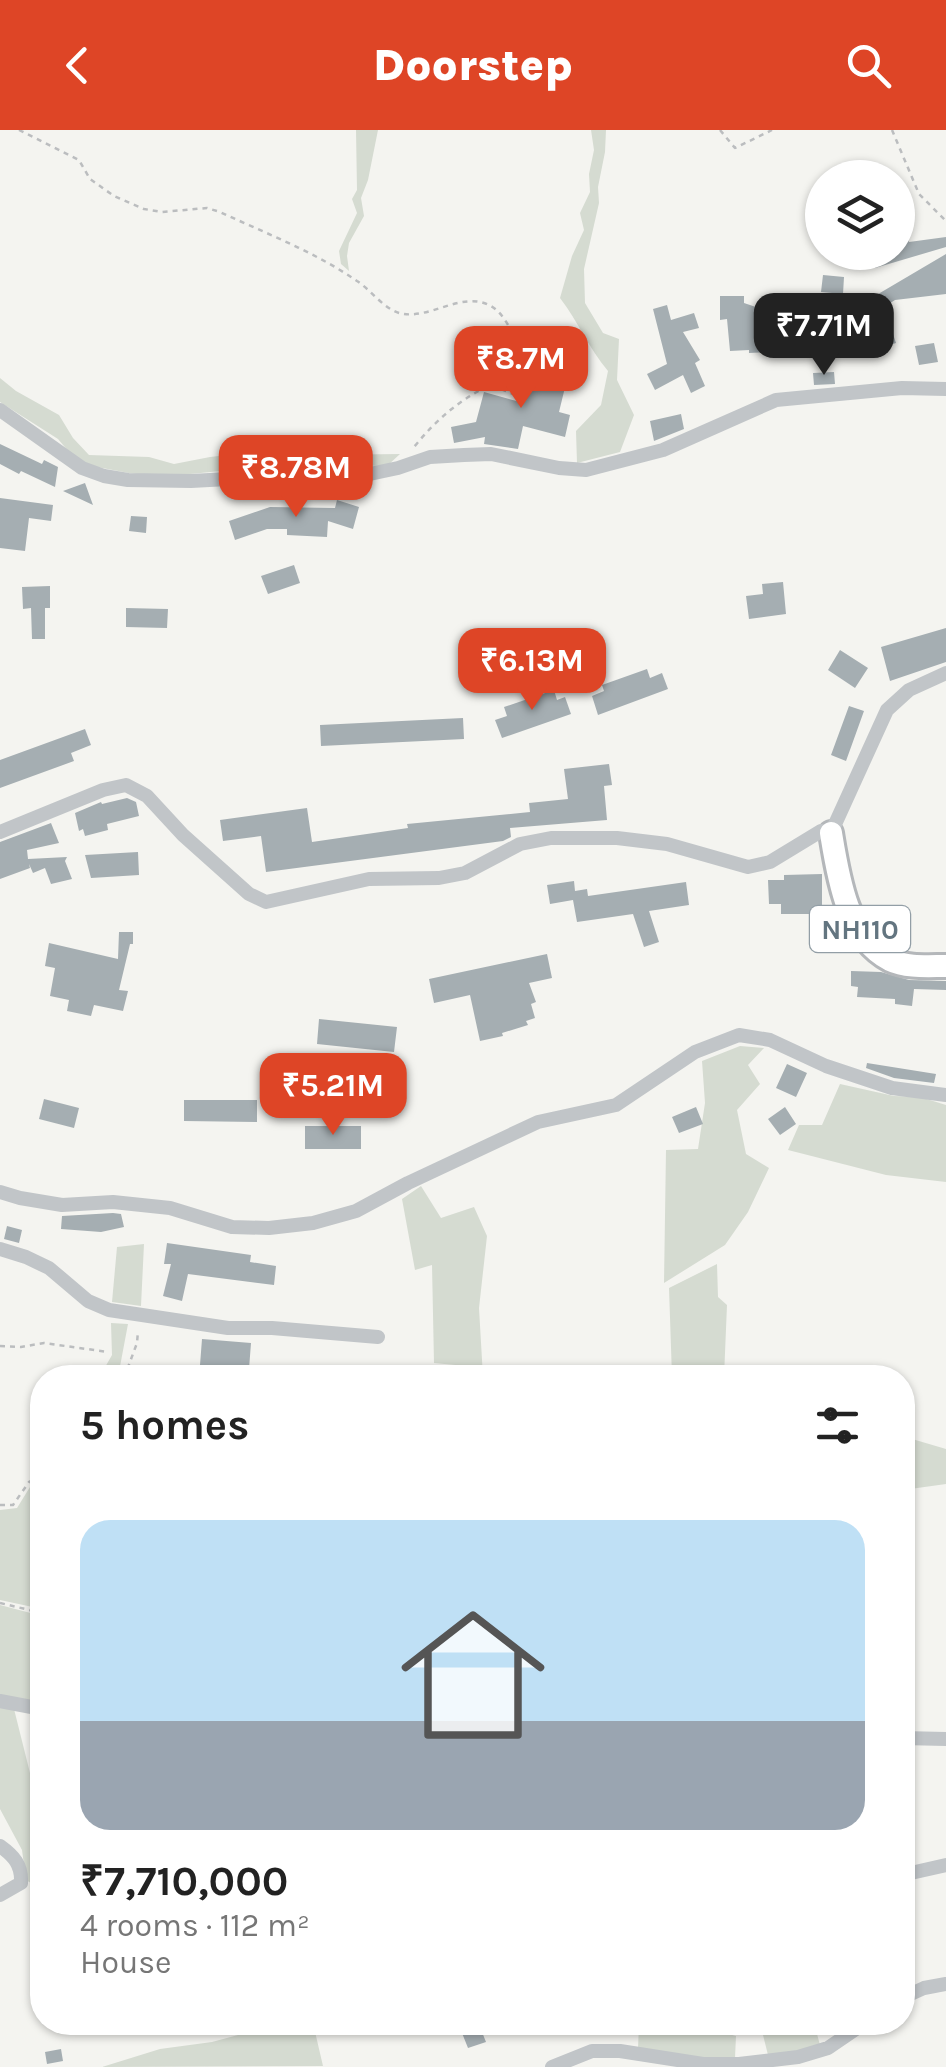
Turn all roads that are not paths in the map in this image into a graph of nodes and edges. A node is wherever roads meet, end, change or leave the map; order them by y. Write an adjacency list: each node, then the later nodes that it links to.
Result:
1 (946, 389): 2 (street)
2 (0, 410)
3 (946, 673): 5 (street)
4 (0, 832): 5 (street)
5 (831, 833): 6 (highway, NH110)
6 (946, 966)
7 (946, 1094): 8 (street)
8 (0, 1192)
9 (0, 1249): 10 (street)
10 (378, 1336)
11 (0, 1701): 12 (street)
12 (30, 1706)
13 (915, 1738): 14 (street)
14 (946, 1739)
15 (0, 1846): 18 (street)
16 (946, 1865): 17 (street)
17 (915, 1871)
18 (0, 1895)
19 (946, 1984): 20 (street)
20 (915, 1992)
21 (847, 2035): 22 (street)
22 (552, 2067)

